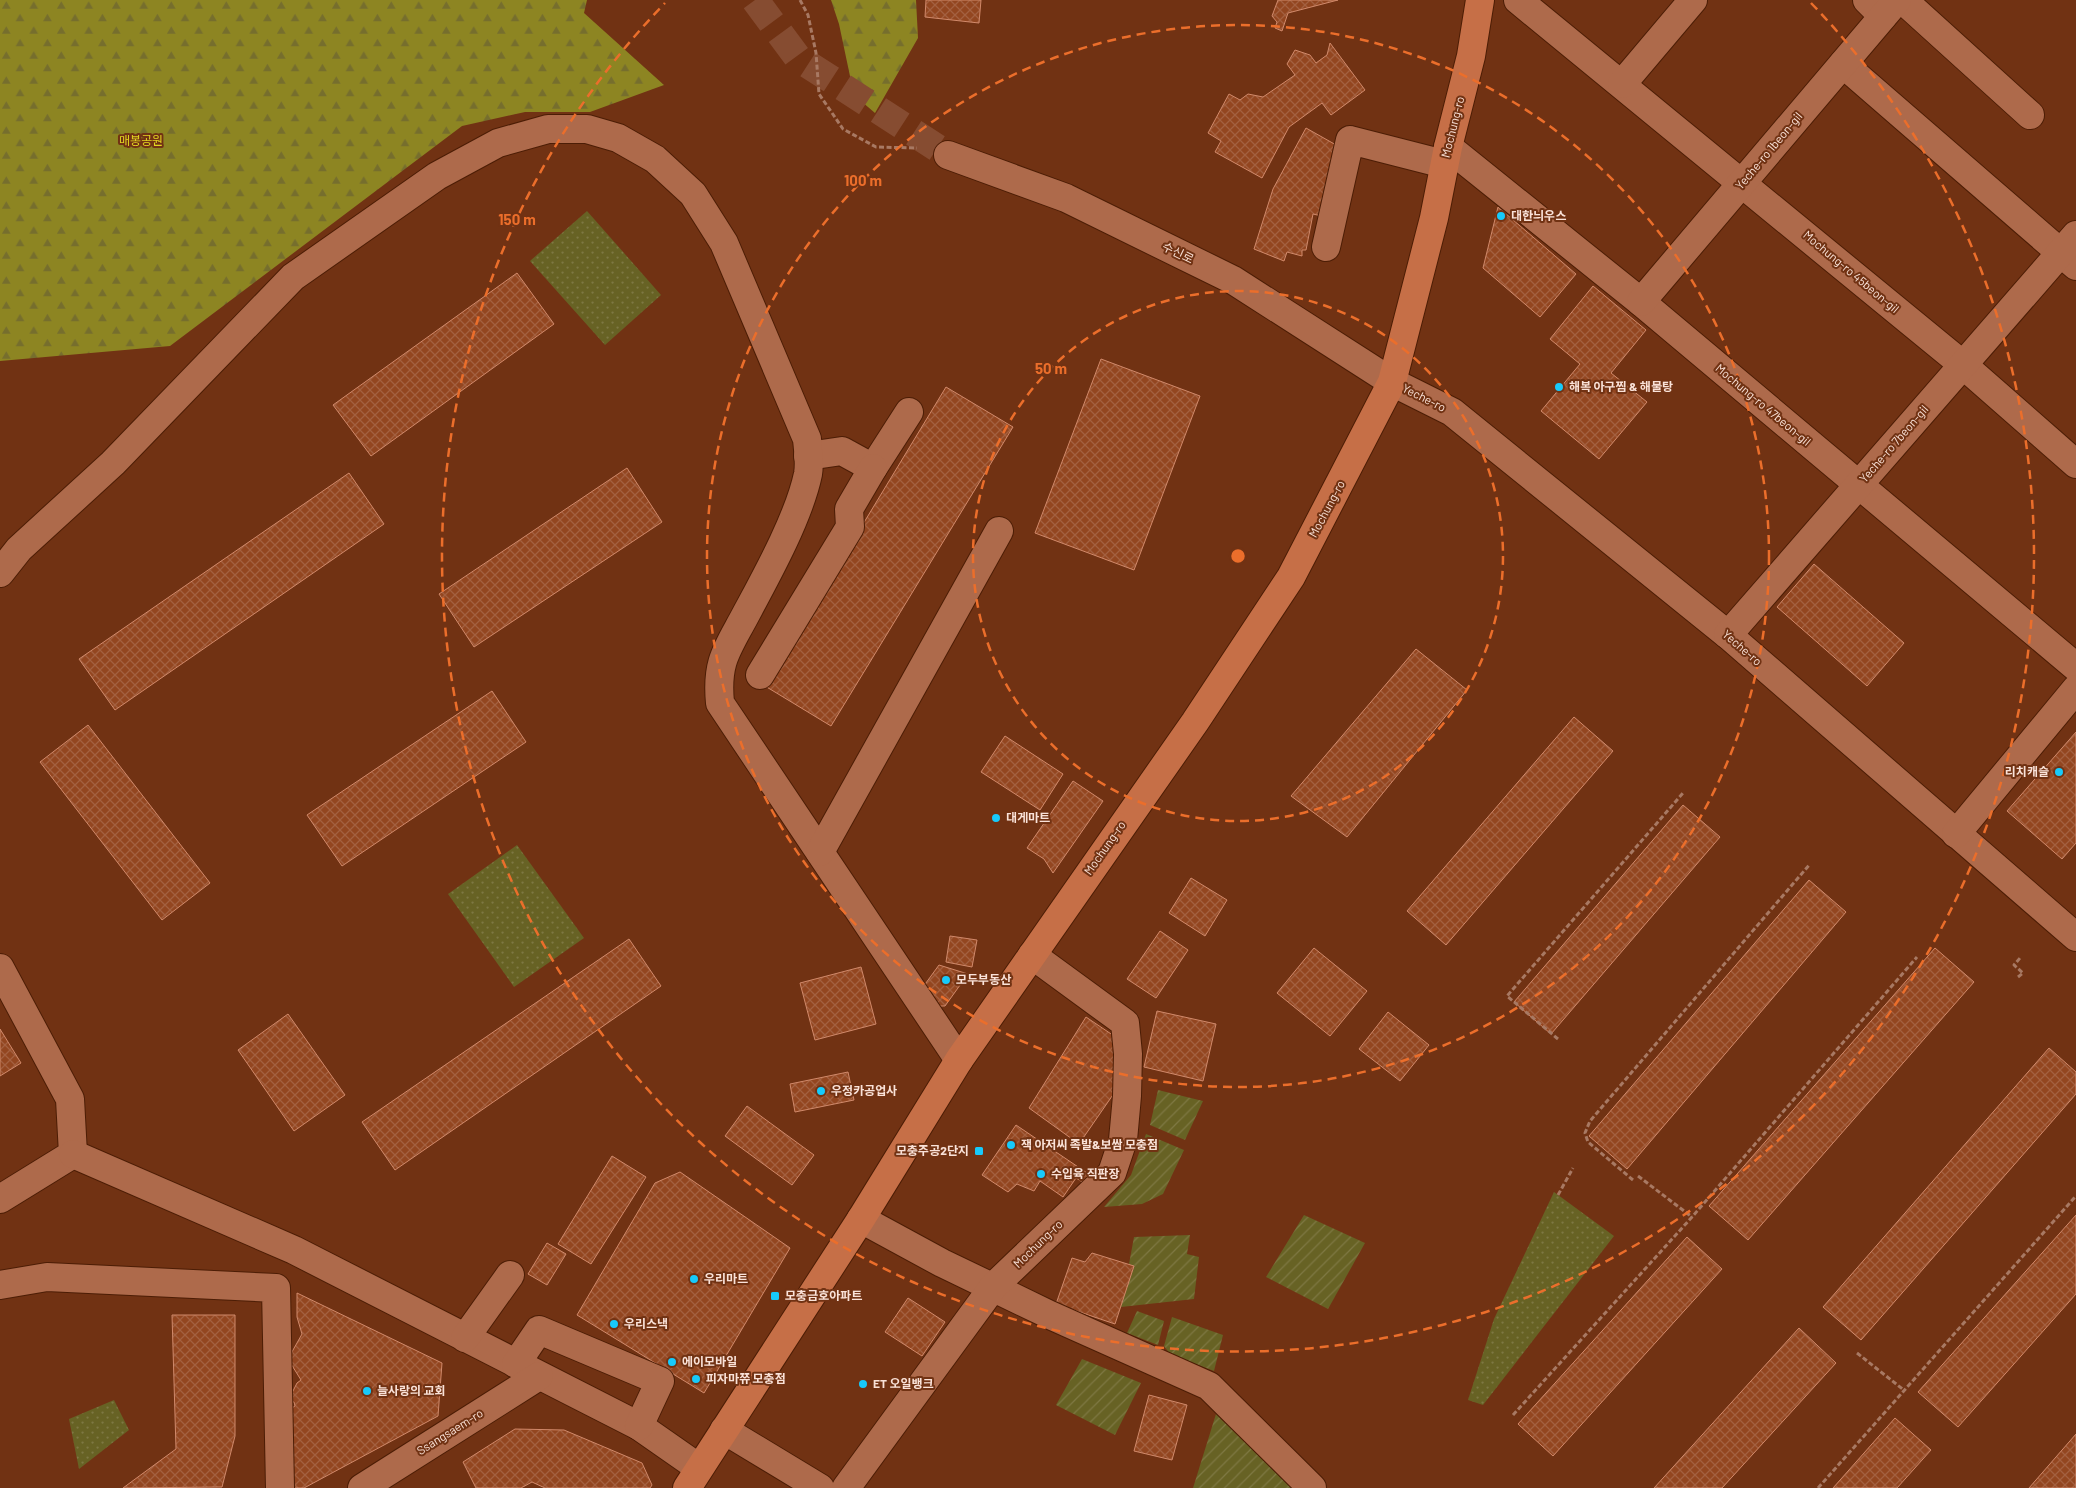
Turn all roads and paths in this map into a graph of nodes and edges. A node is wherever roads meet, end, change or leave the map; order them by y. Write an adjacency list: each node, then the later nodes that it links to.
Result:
1 (800, 0): 9 (path)
2 (1480, 0): 10 (main road, Mochung-ro)
3 (1518, 0): 7 (street, Mochung-ro 45beon-gil)
4 (1693, 0): 7 (street)
5 (1887, 4): 6 (street, Yeche-ro 1beon-gil); 8 (street)
6 (1842, 64): 11 (street, Yeche-ro 1beon-gil); 13 (street, Yeche-ro 7beon-gil)
7 (1622, 84): 11 (street, Mochung-ro 45beon-gil)
8 (2030, 115)
9 (938, 151): 16 (street, 수신로)
10 (1446, 155): 12 (street); 14 (street, Mochung-ro 47beon-gil); 16 (main road, Mochung-ro)
11 (1742, 182): 14 (street, Yeche-ro 1beon-gil); 15 (street, Mochung-ro 45beon-gil)
12 (1326, 247)
13 (2071, 251): 15 (street, Yeche-ro 7beon-gil)
14 (1641, 302): 21 (street, Mochung-ro 47beon-gil)
15 (1962, 364): 19 (street, Mochung-ro 45beon-gil); 21 (street, Yeche-ro 7beon-gil)
16 (1392, 382): 24 (street, Yeche-ro); 33 (main road, Mochung-ro)
17 (909, 412): 20 (street)
18 (808, 456): 20 (street); 23 (street); 30 (street)
19 (2076, 464)
20 (873, 468): 26 (street)
21 (1858, 485): 24 (street, Yeche-ro 7beon-gil); 25 (street, Mochung-ro 47beon-gil)
22 (1000, 531): 30 (street)
23 (0, 573)
24 (1728, 635): 29 (street, Yeche-ro)
25 (2076, 666)
26 (760, 675)
27 (2076, 689): 29 (street)
28 (1683, 793): 38 (path)
29 (1956, 834): 32 (street, Yeche-ro)
30 (820, 852): 39 (street)
31 (1810, 864): 43 (path)
32 (2076, 937)
33 (1032, 955): 39 (main road, Mochung-ro); 51 (street, Mochung-ro)
34 (1917, 957): 47 (path)
35 (2020, 958): 37 (path)
36 (0, 968): 40 (street)
37 (2018, 977)
38 (1558, 1038)
39 (959, 1060): 48 (main road, Mochung-ro)
40 (73, 1154): 46 (street); 52 (street)
41 (1573, 1168): 44 (path)
42 (1638, 1176): 47 (path)
43 (1633, 1180)
44 (1558, 1196)
45 (2076, 1196): 55 (path)
46 (0, 1199)
47 (1692, 1217): 56 (path)
48 (862, 1219): 51 (street); 58 (main road, Mochung-ro)
49 (510, 1275): 52 (street)
50 (0, 1285): 60 (street)
51 (993, 1287): 63 (street, Mochung-ro); 64 (street)
52 (465, 1338): 54 (street)
53 (1857, 1353): 55 (path)
54 (528, 1370): 57 (street); 57 (street); 61 (street, Ssangsaem-ro)
55 (1904, 1390): 65 (path)
56 (1514, 1415)
57 (640, 1426): 59 (street)
58 (724, 1430): 59 (main road, Mochung-ro); 62 (street)
59 (692, 1479)
60 (280, 1488)
61 (362, 1488)
62 (820, 1488)
63 (846, 1488)
64 (1312, 1488)
65 (1818, 1488)

